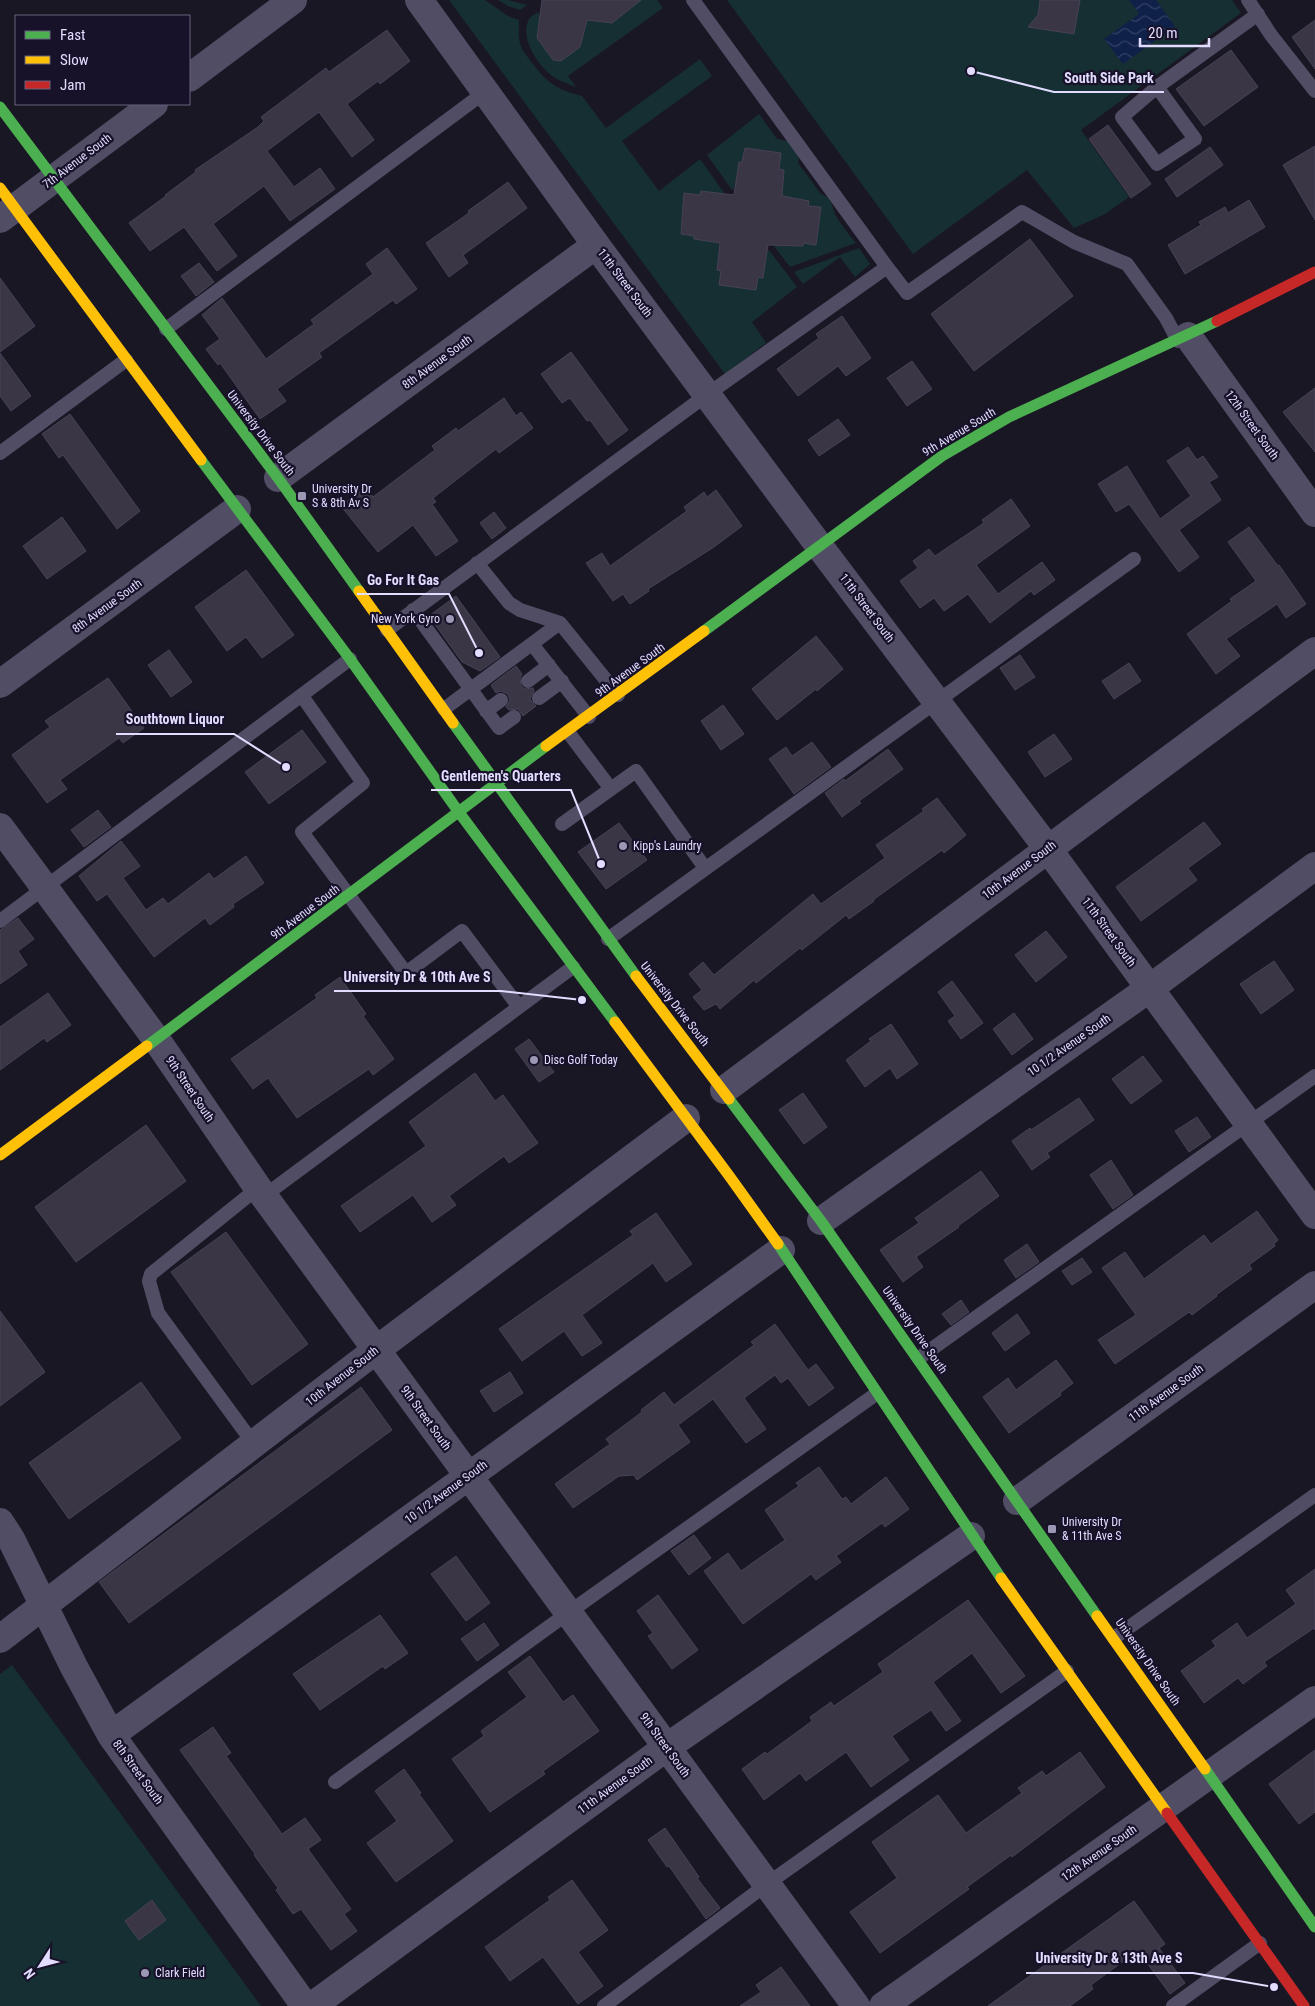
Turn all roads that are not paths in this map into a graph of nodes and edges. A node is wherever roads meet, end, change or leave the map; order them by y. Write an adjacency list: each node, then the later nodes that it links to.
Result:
1 (293, 0): 6 (street)
2 (419, 0): 9 (street, 11th Street South)
3 (693, 0): 15 (lane)
4 (1248, 0): 5 (lane)
5 (1258, 14): 7 (lane); 8 (lane)
6 (190, 77)
7 (1157, 87): 7 (lane)
8 (1315, 91)
9 (485, 92): 14 (street, 11th Street South); 17 (lane)
10 (153, 105): 12 (street, 7th Avenue South)
11 (0, 106): 12 (main road, University Drive South)
12 (53, 179): 13 (street, 7th Avenue South); 17 (main road, University Drive South)
13 (5, 205): 19 (main road)
14 (596, 245): 20 (street, 11th Street South); 22 (street, 8th Avenue South)
15 (887, 267): 18 (lane); 20 (lane)
16 (1315, 272): 18 (main road, 9th Avenue South)
17 (166, 329): 22 (main road, University Drive South)
18 (1183, 339): 24 (street, 12th Street South); 25 (main road, 9th Avenue South)
19 (126, 360): 21 (lane); 23 (main road)
20 (708, 394): 25 (street, 11th Street South); 27 (lane)
21 (0, 453)
22 (278, 478): 30 (main road, University Drive South)
23 (237, 509): 33 (main road); 37 (street, 8th Avenue South)
24 (1315, 513)
25 (820, 547): 39 (main road, 9th Avenue South); 43 (street, 11th Street South)
26 (1134, 559): 43 (lane)
27 (477, 563): 28 (lane); 29 (lane)
28 (413, 610): 30 (lane); 38 (lane)
29 (560, 623): 31 (lane); 39 (lane)
30 (386, 630): 44 (main road, University Drive South)
31 (532, 644): 34 (lane); 38 (lane)
32 (1315, 651): 54 (street, 10th Avenue South)
33 (350, 659): 40 (lane); 51 (main road)
34 (549, 665): 35 (lane); 36 (lane)
35 (562, 681): 41 (lane); 46 (lane)
36 (528, 682)
37 (0, 684)
38 (470, 689): 44 (lane); 45 (lane)
39 (618, 695): 46 (main road, 9th Avenue South)
40 (302, 696): 57 (lane); 58 (lane)
41 (539, 698)
42 (502, 700): 45 (lane)
43 (936, 700): 54 (street, 11th Street South); 56 (lane)
44 (444, 709): 49 (main road, University Drive South)
45 (486, 711): 47 (lane)
46 (589, 716): 48 (main road, 9th Avenue South)
47 (514, 717)
48 (568, 732): 49 (main road, 9th Avenue South); 50 (lane)
49 (498, 784): 51 (main road, 9th Avenue South); 60 (main road, University Drive South)
50 (611, 789): 52 (lane); 56 (lane)
51 (458, 812): 58 (main road, 9th Avenue South); 61 (main road)
52 (562, 824)
53 (0, 827): 57 (street, 9th Street South)
54 (1048, 849): 62 (street, 11th Street South); 66 (street, 10th Avenue South)
55 (1315, 866): 62 (street, 10 1/2 Avenue South)
56 (705, 868): 60 (lane)
57 (45, 888): 59 (lane); 64 (street, 9th Street South)
58 (349, 896): 63 (lane); 64 (main road, 9th Avenue South)
59 (0, 921)
60 (608, 939): 66 (main road, University Drive South)
61 (572, 967): 63 (lane); 67 (main road)
62 (1150, 988): 68 (street, 11th Street South); 72 (street, 10 1/2 Avenue South)
63 (519, 1007): 70 (lane)
64 (156, 1039): 69 (main road, 9th Avenue South); 70 (street, 9th Street South)
65 (1315, 1076): 68 (lane)
66 (724, 1090): 72 (main road, University Drive South)
67 (686, 1118): 73 (main road); 75 (street, 10th Avenue South)
68 (1248, 1125): 71 (street, 11th Street South); 76 (lane)
69 (0, 1154)
70 (261, 1192): 75 (street, 9th Street South); 78 (lane)
71 (1315, 1215)
72 (821, 1221): 76 (main road, University Drive South)
73 (781, 1250): 77 (main road); 79 (street, 10 1/2 Avenue South)
74 (1315, 1284): 81 (street, 11th Avenue South)
75 (376, 1350): 78 (street, 10th Avenue South); 79 (street, 9th Street South)
76 (918, 1358): 81 (main road, University Drive South)
77 (876, 1394): 83 (main road); 85 (lane)
78 (254, 1444): 84 (street, 10th Avenue South)
79 (468, 1476): 85 (street, 9th Street South); 90 (street, 10 1/2 Avenue South)
80 (1315, 1495): 86 (lane)
81 (1018, 1501): 86 (main road, University Drive South)
82 (0, 1522): 84 (street, 8th Street South)
83 (971, 1536): 88 (main road); 91 (street, 11th Avenue South)
84 (43, 1607): 87 (street, 10th Avenue South); 90 (street, 8th Street South)
85 (568, 1613): 91 (street, 9th Street South); 93 (lane)
86 (1114, 1638): 92 (main road, University Drive South)
87 (0, 1639)
88 (1067, 1671): 94 (main road); 95 (lane)
89 (1315, 1700): 92 (street, 12th Avenue South)
90 (111, 1735): 98 (street, 8th Street South)
91 (666, 1747): 95 (street, 9th Street South); 99 (street, 11th Avenue South)
92 (1209, 1775): 94 (street, 12th Avenue South); 96 (main road, University Drive South)
93 (336, 1782)
94 (1163, 1808): 97 (main road); 102 (street, 12th Avenue South)
95 (767, 1884): 100 (lane); 101 (street, 9th Street South)
96 (1314, 1922)
97 (1260, 1943): 103 (lane); 104 (main road)
98 (305, 2006)
99 (312, 2006)
100 (604, 2006)
101 (856, 2006)
102 (883, 2006)
103 (1173, 2006)
104 (1304, 2006)

